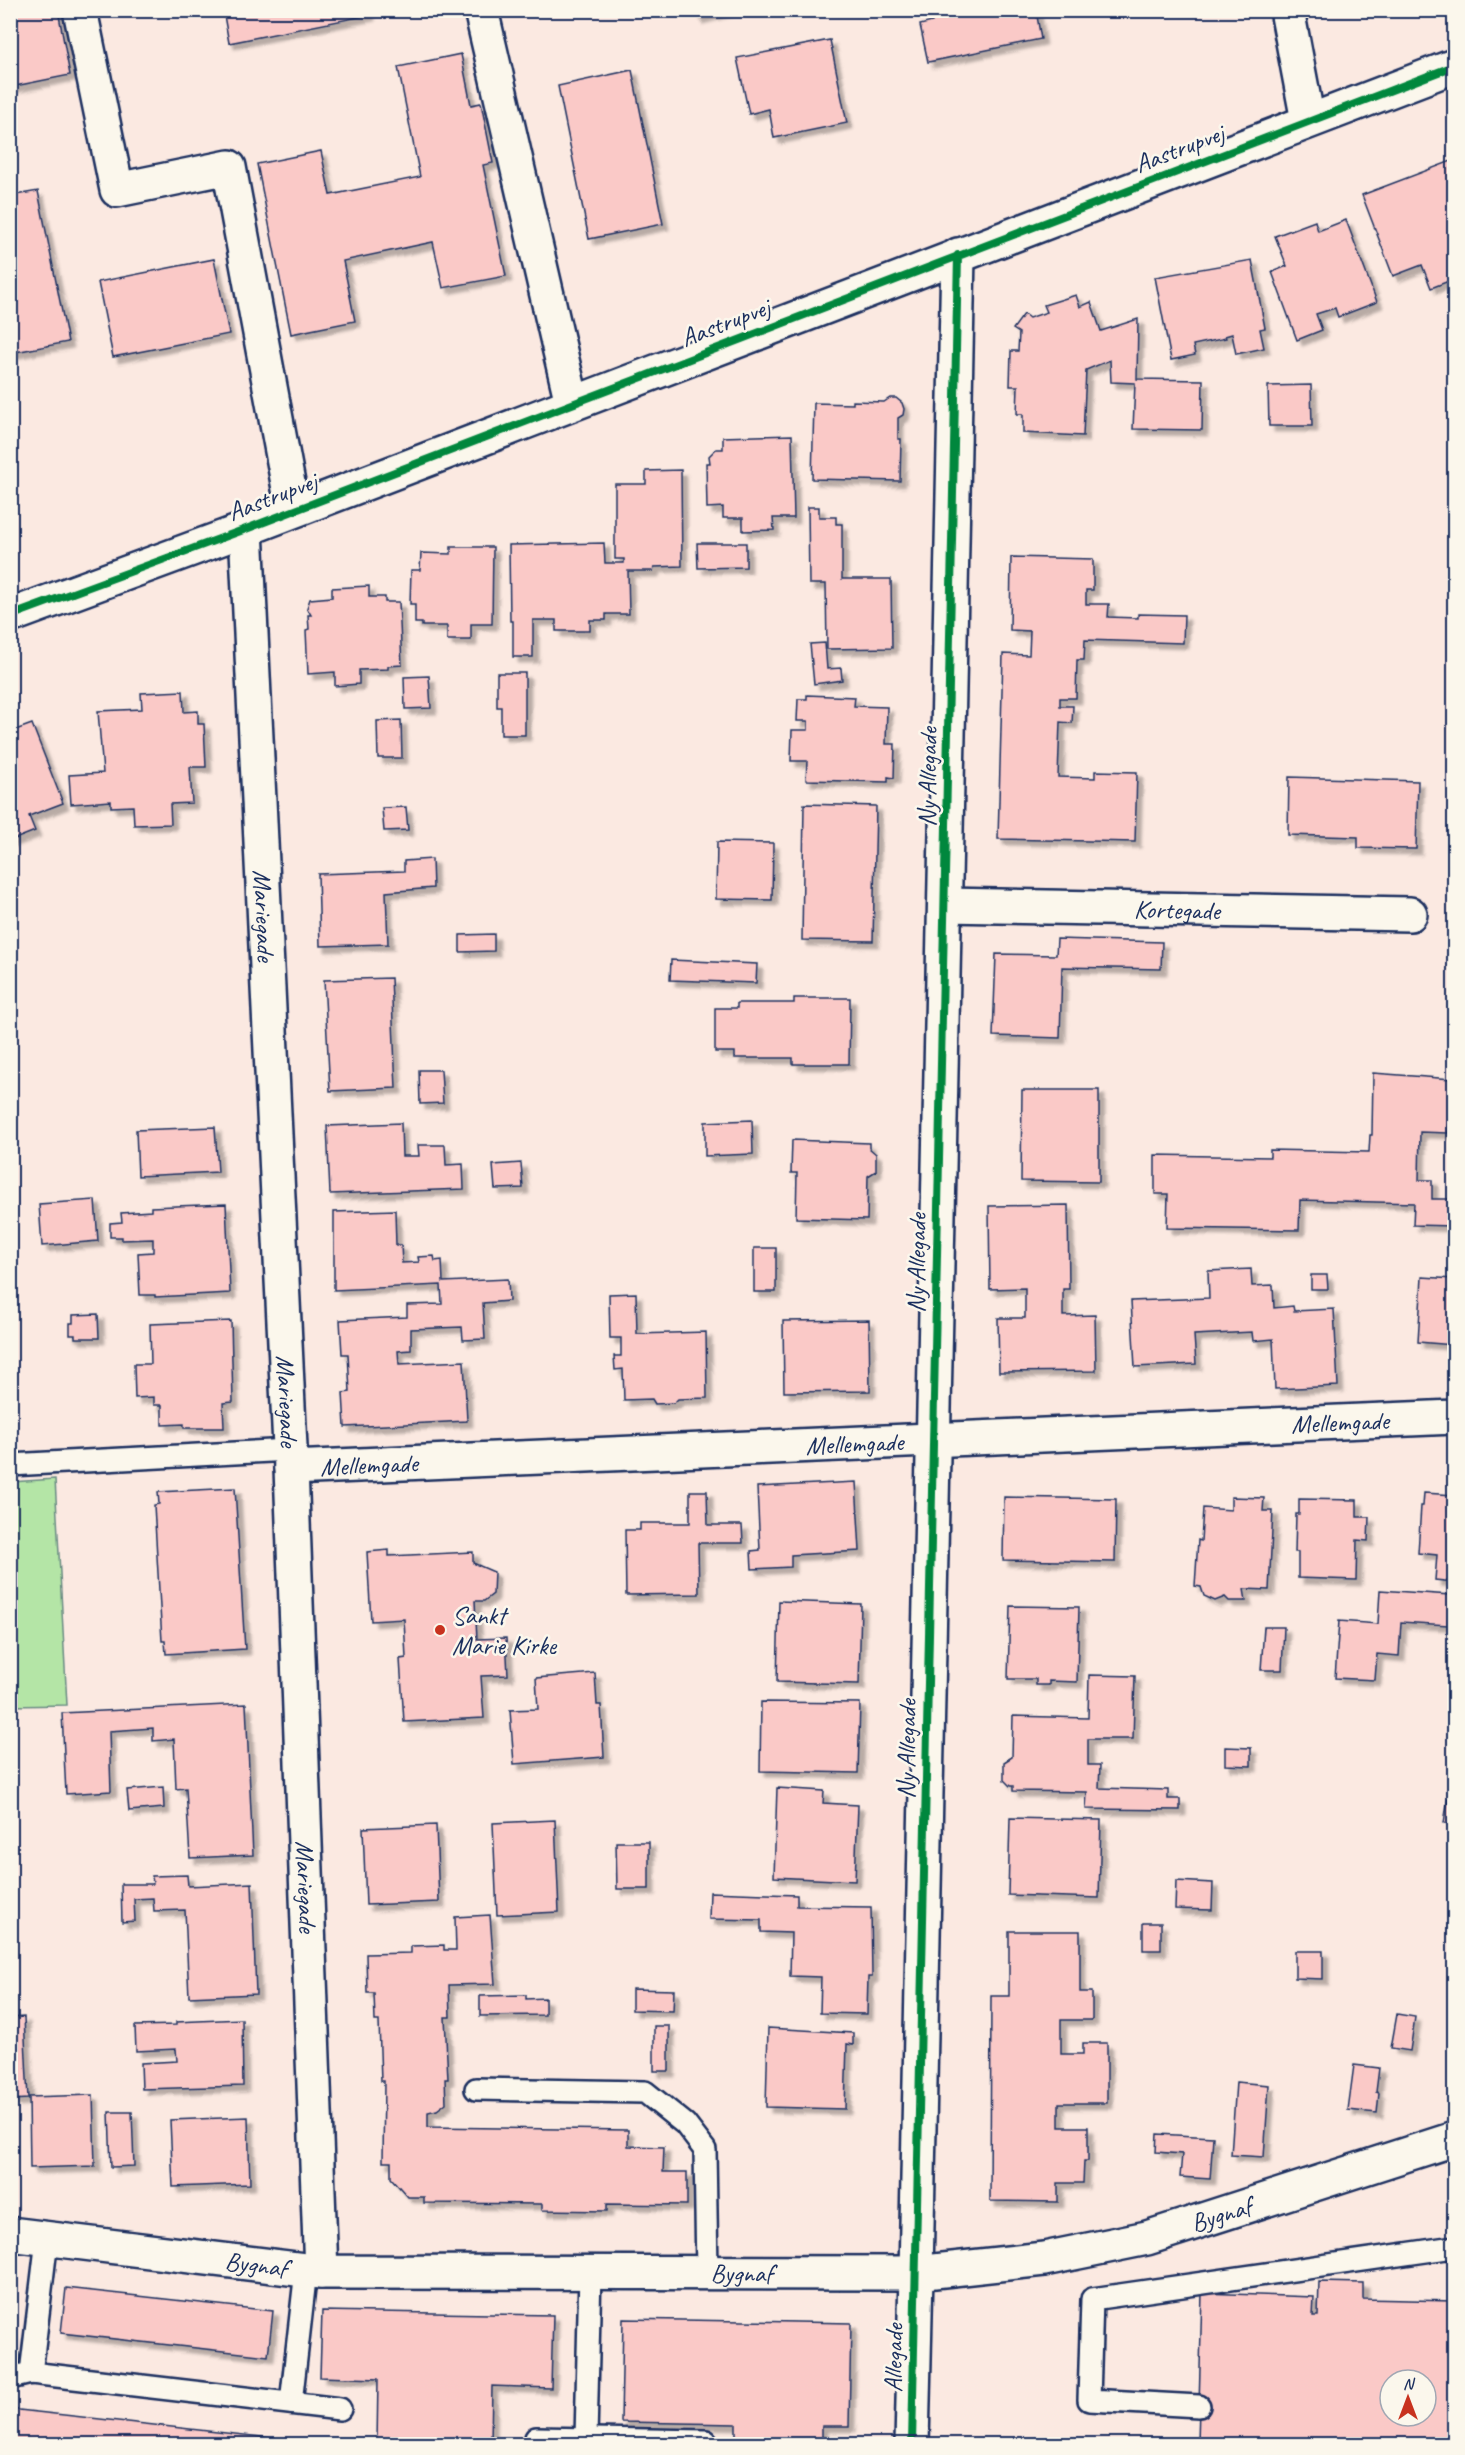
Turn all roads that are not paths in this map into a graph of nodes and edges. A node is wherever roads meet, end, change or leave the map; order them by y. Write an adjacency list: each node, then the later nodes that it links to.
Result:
1 (481, 10): 7 (street)
2 (1287, 10): 5 (street)
3 (81, 15): 8 (street, Aastrupvej)
4 (1455, 66): 5 (street, Aastrupvej)
5 (1308, 121): 6 (street, Aastrupvej)
6 (958, 255): 7 (street, Aastrupvej); 11 (street, Ny Allegade)
7 (572, 404): 8 (street, Aastrupvej)
8 (293, 510): 9 (street, Aastrupvej)
9 (246, 529): 10 (street, Aastrupvej); 15 (street, Mariegade)
10 (10, 616)
11 (945, 905): 12 (street, Kortegade); 14 (street, Ny Allegade)
12 (1410, 914)
13 (1455, 1417): 14 (street, Mellemgade)
14 (934, 1440): 15 (street, Mellemgade); 25 (street, Ny Allegade)
15 (290, 1459): 16 (lane, Mellemgade); 22 (street, Mariegade)
16 (10, 1465)
17 (476, 2089): 24 (lane)
18 (1455, 2139): 25 (street, Bygnaf)
19 (10, 2234): 20 (street, Bygnaf)
20 (46, 2238): 22 (street, Bygnaf); 26 (lane)
21 (1455, 2247): 29 (lane)
22 (314, 2271): 23 (street, Bygnaf); 28 (lane)
23 (590, 2272): 24 (street, Bygnaf); 32 (lane)
24 (707, 2272): 25 (street, Bygnaf)
25 (916, 2273): 34 (street, Allegade)
26 (31, 2373): 27 (lane); 28 (lane)
27 (10, 2378)
28 (291, 2403): 30 (lane)
29 (1199, 2406)
30 (340, 2409)
31 (536, 2438): 32 (lane)
32 (586, 2438): 33 (lane)
33 (706, 2441)
34 (912, 2445)

